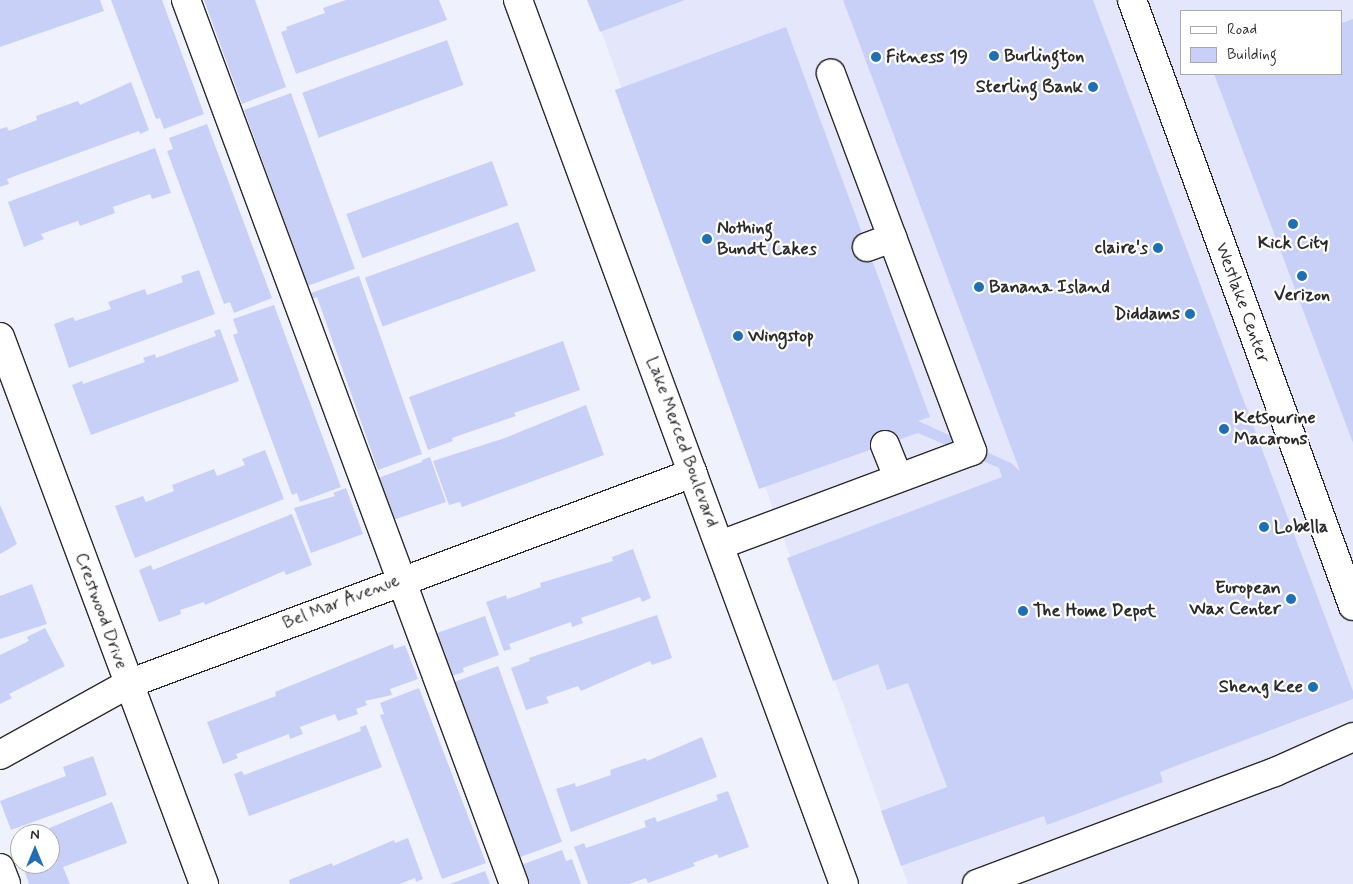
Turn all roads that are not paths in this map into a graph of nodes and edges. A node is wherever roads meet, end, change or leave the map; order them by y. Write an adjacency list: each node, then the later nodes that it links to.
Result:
1 (186, 0): 10 (street)
2 (518, 0): 7 (street, Lake Merced Boulevard)
3 (1132, 0): 11 (street, Westlake Center)
4 (831, 74): 8 (street)
5 (0, 337): 12 (street, Crestwood Drive)
6 (886, 445): 8 (street)
7 (693, 473): 9 (street, Lake Merced Boulevard); 10 (street, Bel Mar Avenue)
8 (898, 478): 9 (street)
9 (720, 545): 19 (street, Lake Merced Boulevard)
10 (402, 579): 12 (street, Bel Mar Avenue); 18 (street)
11 (1353, 606)
12 (128, 684): 14 (street, Bel Mar Avenue); 17 (street, Crestwood Drive)
13 (1353, 737): 20 (street)
14 (0, 755)
15 (0, 868): 16 (street)
16 (6, 884)
17 (204, 884)
18 (514, 884)
19 (844, 884)
20 (977, 884)

